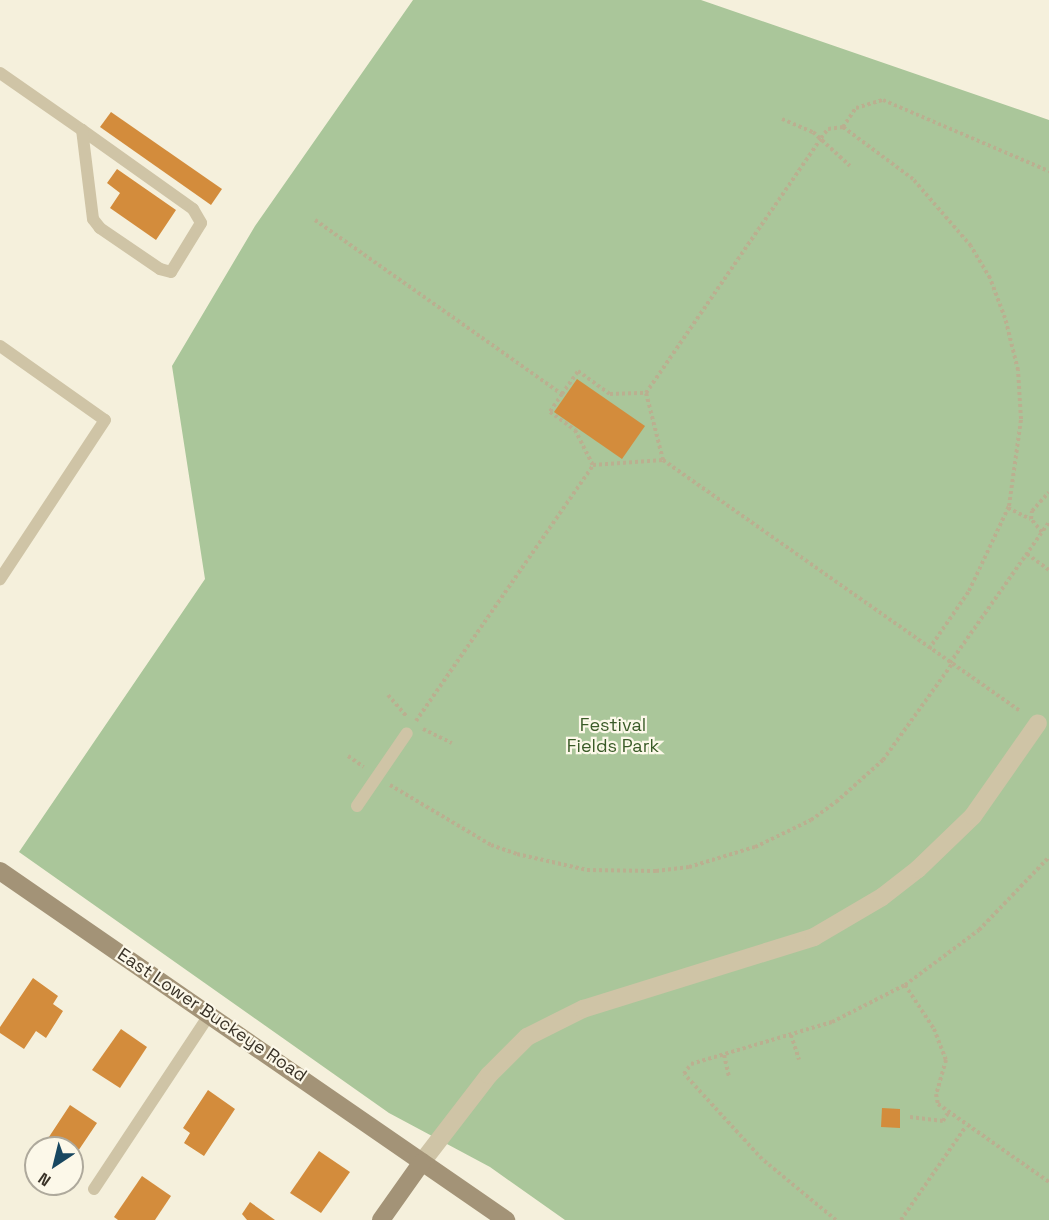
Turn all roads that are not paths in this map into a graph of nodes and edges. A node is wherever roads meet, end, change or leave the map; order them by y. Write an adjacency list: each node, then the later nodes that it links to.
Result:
1 (0, 73): 2 (lane)
2 (82, 130): 2 (lane)
3 (0, 346): 4 (lane)
4 (0, 579)
5 (1038, 723): 10 (street)
6 (407, 732): 7 (lane)
7 (357, 806)
8 (0, 871): 9 (main road, East Lower Buckeye Road)
9 (210, 1014): 10 (main road, East Lower Buckeye Road); 11 (lane)
10 (422, 1162): 12 (main road); 13 (main road, East Lower Buckeye Road)
11 (94, 1189)
12 (381, 1220)
13 (506, 1220)

